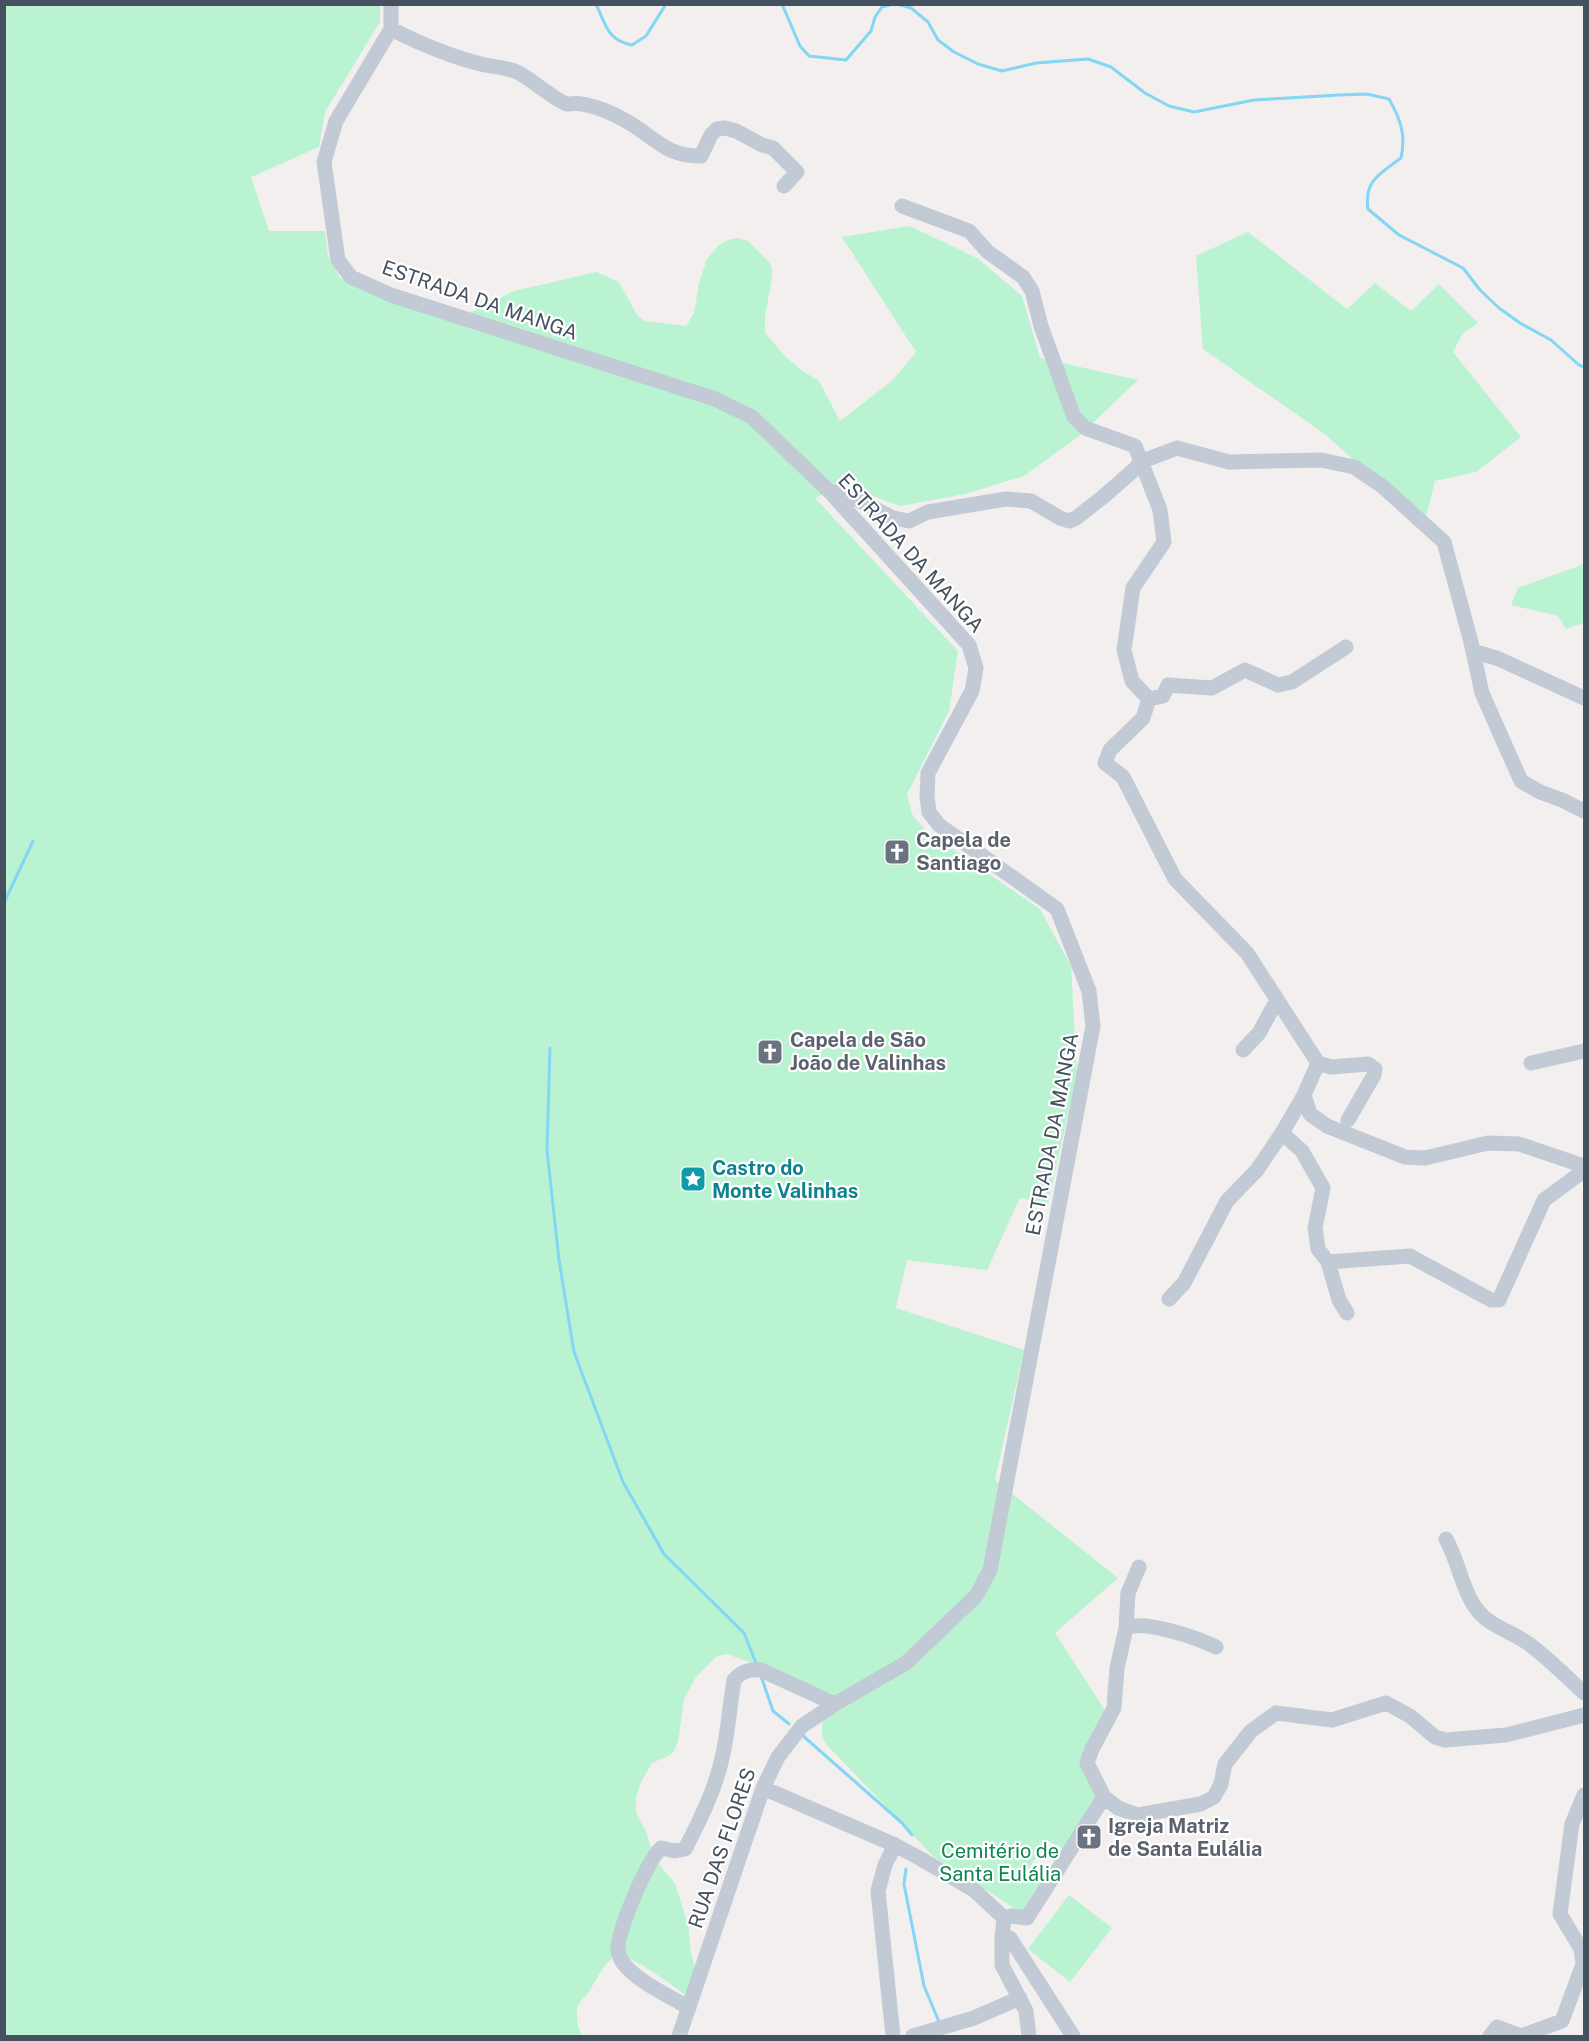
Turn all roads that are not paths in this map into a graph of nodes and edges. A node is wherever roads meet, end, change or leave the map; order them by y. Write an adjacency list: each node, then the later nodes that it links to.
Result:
1 (392, 4): 2 (street, ESTRADA DA MANGA)
2 (391, 29): 3 (street); 6 (street, ESTRADA DA MANGA)
3 (784, 186)
4 (902, 206): 5 (street)
5 (1140, 462): 6 (street); 8 (street); 10 (street)
6 (830, 492): 24 (street, ESTRADA DA MANGA)
7 (1346, 647): 10 (street)
8 (1473, 651): 9 (street); 11 (street)
9 (1584, 698)
10 (1149, 699): 12 (street)
11 (1584, 811)
12 (1277, 1000): 13 (street); 15 (street)
13 (1243, 1050)
14 (1584, 1051): 16 (street)
15 (1318, 1063): 17 (street); 18 (street)
16 (1531, 1063)
17 (1304, 1095): 19 (street); 20 (street)
18 (1348, 1120)
19 (1282, 1133): 21 (street); 22 (street)
20 (1582, 1166): 21 (street)
21 (1328, 1262): 23 (street)
22 (1169, 1299)
23 (1347, 1313)
24 (1013, 1449): 30 (street, RUA DAS FLORES)
25 (1446, 1539): 29 (street)
26 (1139, 1567): 27 (street)
27 (1126, 1628): 28 (street); 34 (street)
28 (1216, 1647)
29 (1584, 1693)
30 (835, 1704): 32 (street, RUA DAS FLORES); 39 (street)
31 (1584, 1715): 34 (street)
32 (763, 1788): 35 (street); 39 (street, RUA DAS FLORES)
33 (1584, 1796): 40 (street)
34 (1104, 1797): 36 (street)
35 (895, 1845): 36 (street); 42 (street)
36 (1004, 1918): 38 (street)
37 (1010, 1938): 45 (street)
38 (1020, 1998): 43 (street); 44 (street)
39 (689, 2008): 41 (street, RUA DAS FLORES)
40 (1521, 2036): 46 (street)
41 (679, 2037)
42 (893, 2037)
43 (913, 2037)
44 (1029, 2037)
45 (1073, 2037)
46 (1490, 2037)

